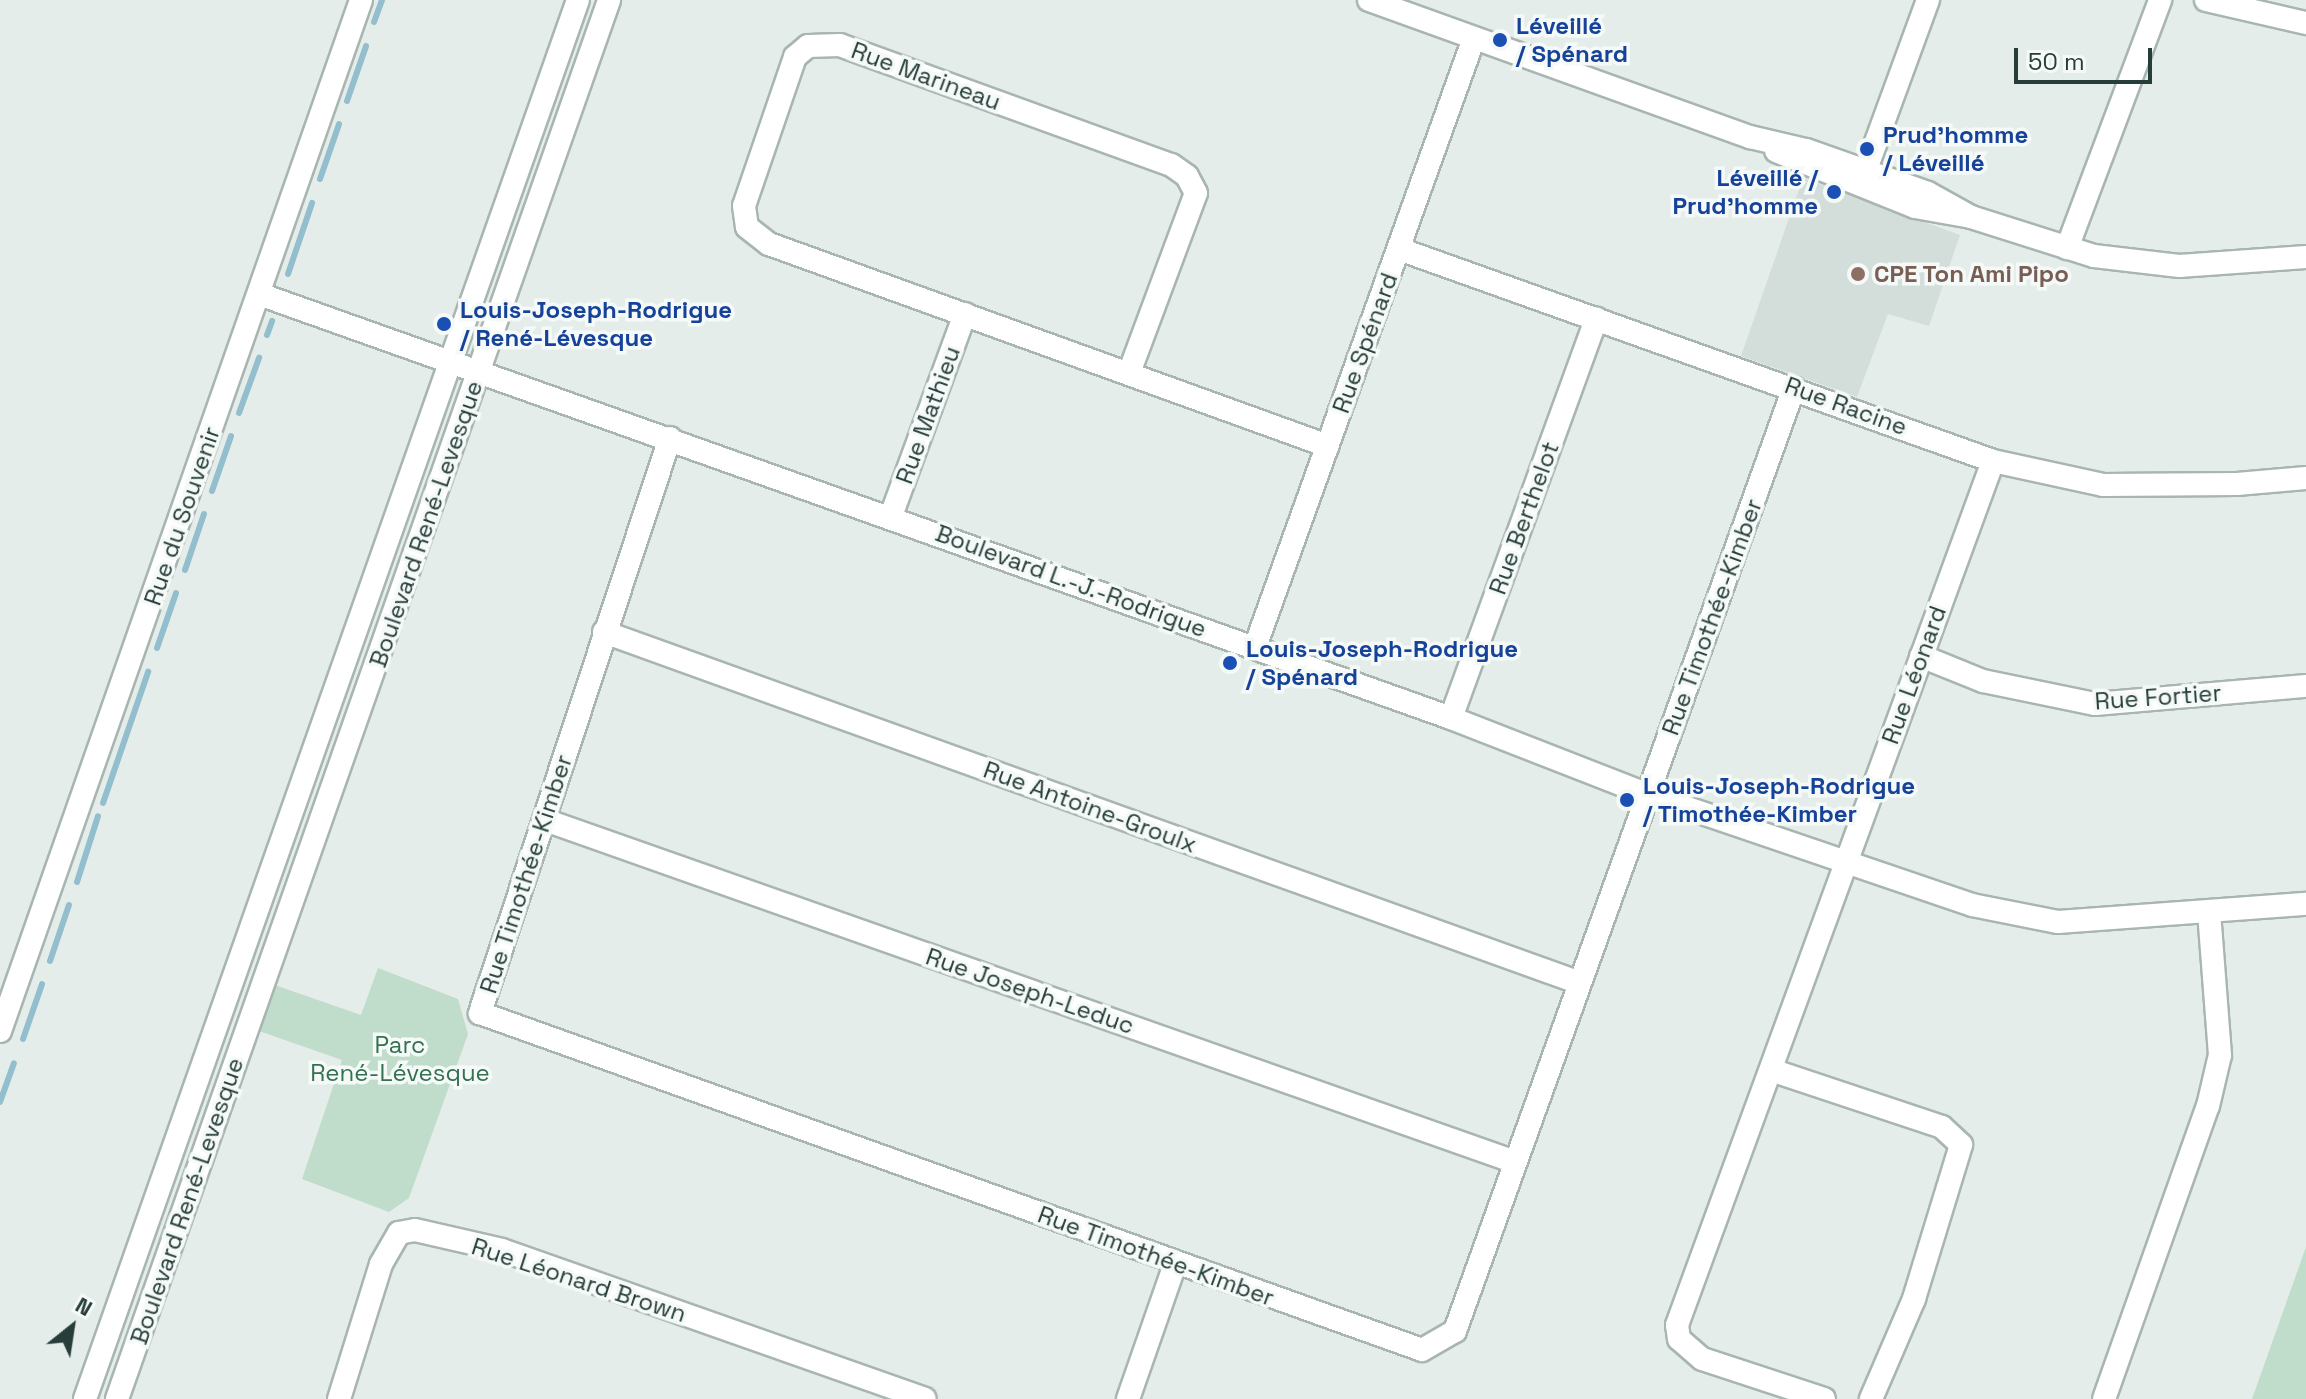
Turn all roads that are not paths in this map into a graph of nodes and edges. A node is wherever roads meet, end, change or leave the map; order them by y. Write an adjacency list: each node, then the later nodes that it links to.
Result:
1 (361, 0): 14 (street, Rue du Souvenir)
2 (578, 0): 17 (street, Boulevard René-Levesque)
3 (609, 0): 18 (street, Boulevard René-Levesque)
4 (1369, 0): 9 (street)
5 (1928, 0): 10 (street)
6 (2160, 0): 11 (street)
7 (2206, 0): 8 (street)
8 (2306, 23)
9 (1474, 38): 10 (street); 12 (street, Rue Spénard)
10 (1863, 179): 11 (street)
11 (2067, 248): 13 (street)
12 (1399, 249): 16 (street, Rue Racine); 22 (street, Rue Spénard)
13 (2306, 257)
14 (259, 294): 17 (street, Boulevard L.-J.-Rodrigue); 39 (street, Rue du Souvenir)
15 (965, 314): 19 (street, Rue Marineau); 19 (street, Rue Marineau); 25 (street, Rue Mathieu)
16 (1596, 319): 20 (street, Rue Racine); 30 (street, Rue Berthelot)
17 (451, 362): 18 (street, Boulevard L.-J.-Rodrigue); 37 (street, Boulevard René-Levesque)
18 (479, 372): 21 (street, Boulevard L.-J.-Rodrigue); 38 (street, Boulevard René-Levesque)
19 (1129, 373): 22 (street, Rue Marineau)
20 (1794, 388): 23 (street, Rue Racine); 31 (street, Rue Timothée-Kimber)
21 (670, 438): 25 (street, Boulevard L.-J.-Rodrigue); 26 (street, Rue Timothée-Kimber)
22 (1328, 446): 27 (street, Rue Spénard)
23 (1993, 461): 24 (street, Rue Racine); 28 (street, Rue Léonard)
24 (2306, 478)
25 (891, 516): 27 (street, Boulevard L.-J.-Rodrigue)
26 (604, 632): 32 (street, Rue Timothée-Kimber); 36 (street, Rue Antoine-Groulx)
27 (1255, 647): 30 (street, Boulevard L.-J.-Rodrigue)
28 (1921, 656): 29 (street, Rue Fortier); 33 (street, Rue Léonard)
29 (2306, 686)
30 (1451, 718): 31 (street, Boulevard L.-J.-Rodrigue)
31 (1649, 795): 33 (street, Boulevard L.-J.-Rodrigue); 36 (street, Rue Timothée-Kimber)
32 (545, 820): 41 (street, Rue Joseph-Leduc); 42 (street, Rue Timothée-Kimber)
33 (1846, 864): 35 (street, Boulevard L.-J.-Rodrigue); 40 (street, Rue Léonard)
34 (2306, 904): 35 (street, Boulevard L.-J.-Rodrigue)
35 (2209, 913): 50 (street)
36 (1577, 982): 41 (street, Rue Timothée-Kimber)
37 (229, 992): 38 (street); 43 (street, Boulevard René-Levesque)
38 (256, 1003): 44 (street, Boulevard René-Levesque)
39 (0, 1031)
40 (1771, 1070): 48 (street, Rue Léonard); 49 (street)
41 (1515, 1162): 42 (street, Rue Timothée-Kimber)
42 (1175, 1264): 47 (street)
43 (85, 1399)
44 (117, 1399)
45 (339, 1399): 46 (street, Rue Léonard Brown)
46 (924, 1399)
47 (1128, 1399)
48 (1824, 1399)
49 (1871, 1399)
50 (2104, 1399)

